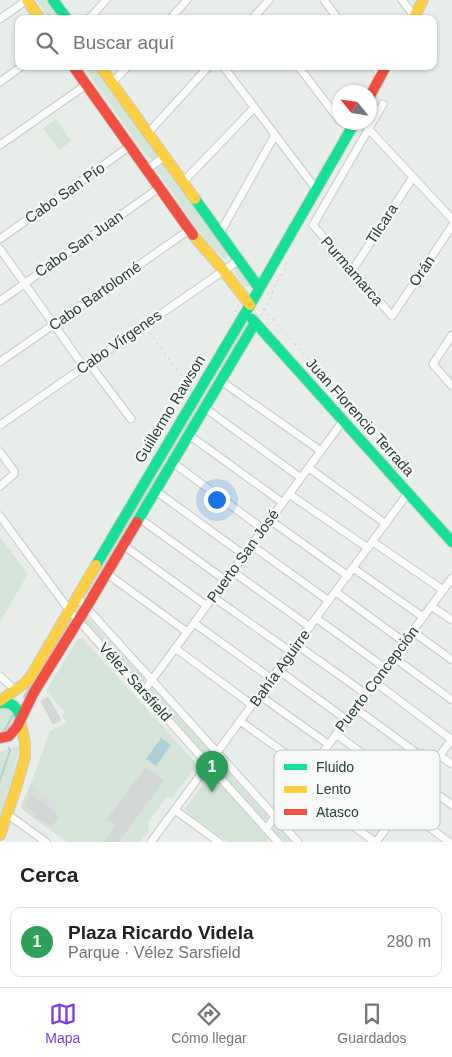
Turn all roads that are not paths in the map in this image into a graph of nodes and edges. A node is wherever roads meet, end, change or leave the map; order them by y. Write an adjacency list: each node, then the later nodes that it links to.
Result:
1 (27, 0): 9 (main road); 17 (street)
2 (53, 0): 10 (main road)
3 (106, 0): 11 (street)
4 (187, 0): 12 (street)
5 (269, 0): 13 (street)
6 (324, 0): 14 (street)
7 (402, 0): 15 (street)
8 (423, 0): 16 (main road)
9 (37, 15)
10 (64, 15)
11 (93, 15)
12 (174, 15)
13 (258, 15)
14 (335, 15)
15 (413, 15)
16 (415, 15)
17 (0, 19)
18 (16, 70): 26 (street)
19 (76, 70): 28 (main road, Juan Florencio Terrada)
20 (103, 70): 27 (main road)
21 (124, 70): 27 (street)
22 (205, 70): 38 (street)
23 (226, 70): 31 (street)
24 (301, 70): 32 (street)
25 (384, 71): 29 (main road)
26 (0, 82)
27 (112, 83): 38 (main road)
28 (86, 85): 41 (street); 42 (main road, Juan Florencio Terrada)
29 (376, 85)
30 (383, 104): 33 (street)
31 (254, 108): 40 (street); 46 (street)
32 (332, 111)
33 (377, 114)
34 (346, 130): 39 (street)
35 (350, 130): 39 (main road, Guillermo Rawson)
36 (367, 130): 57 (street, Purmamarca)
37 (370, 130): 45 (street)
38 (148, 133): 43 (main road)
39 (348, 133): 48 (main road, Guillermo Rawson)
40 (275, 135): 48 (street); 52 (street)
41 (0, 145)
42 (130, 146): 44 (main road, Juan Florencio Terrada); 53 (street, Cabo San Pío)
43 (165, 156): 44 (street); 46 (main road)
44 (146, 170): 47 (main road, Juan Florencio Terrada)
45 (412, 177): 49 (street); 57 (street, Tilcara)
46 (183, 182): 52 (main road)
47 (159, 188): 51 (main road, Juan Florencio Terrada); 58 (street, Cabo San Juan)
48 (316, 189): 59 (main road, Guillermo Rawson)
49 (452, 219)
50 (452, 226): 62 (street, Orán)
51 (189, 230): 56 (main road, Juan Florencio Terrada); 64 (street, Cabo Bartolomé)
52 (220, 233): 55 (main road)
53 (0, 239)
54 (0, 250): 58 (street)
55 (239, 260): 56 (street, Cabo Vírgenes); 59 (main road)
56 (223, 270): 61 (main road, Juan Florencio Terrada); 67 (street, Cabo Vírgenes)
57 (352, 271): 62 (street, Purmamarca)
58 (24, 283): 60 (street, Cabo San Juan); 64 (street)
59 (259, 288): 61 (main road, Guillermo Rawson)
60 (0, 301)
61 (248, 308): 63 (main road, Juan Florencio Terrada); 104 (main road, Guillermo Rawson)
62 (392, 316)
63 (255, 323): 68 (main road, Guillermo Rawson); 72 (main road, Juan Florencio Terrada)
64 (54, 324): 66 (street, Cabo Bartolomé); 67 (street)
65 (452, 335): 69 (street)
66 (0, 362)
67 (87, 365): 71 (street); 73 (street, Cabo Vírgenes)
68 (221, 381): 70 (main road, Guillermo Rawson); 75 (street)
69 (452, 386)
70 (205, 408): 74 (main road, Guillermo Rawson); 79 (street)
71 (131, 419)
72 (344, 420): 75 (street, Puerto San José); 82 (main road, Juan Florencio Terrada)
73 (0, 425)
74 (189, 435): 77 (main road, Guillermo Rawson); 84 (street)
75 (321, 451): 78 (street, Puerto San José)
76 (0, 452): 80 (street)
77 (172, 462): 81 (main road, Guillermo Rawson); 89 (street)
78 (309, 468): 79 (street, Puerto San José); 88 (street)
79 (301, 478): 83 (street, Puerto San José)
80 (0, 486)
81 (156, 490): 86 (main road, Guillermo Rawson); 95 (street)
82 (408, 493): 88 (street, Bahía Aguirre); 91 (main road, Juan Florencio Terrada)
83 (289, 494): 84 (street, Puerto San José); 94 (street)
84 (283, 503): 87 (street, Puerto San José)
85 (1, 518): 110 (street, Vélez Sarsfield)
86 (139, 518): 92 (main road, Guillermo Rawson); 101 (street)
87 (270, 520): 89 (street, Puerto San José); 99 (street)
88 (386, 524): 90 (street, Bahía Aguirre)
89 (264, 529): 93 (street, Puerto San José)
90 (373, 542): 94 (street, Bahía Aguirre); 102 (street)
91 (452, 542)
92 (123, 545): 98 (main road, Guillermo Rawson); 107 (street)
93 (251, 545): 95 (street, Puerto San José); 106 (street)
94 (368, 548): 96 (street, Bahía Aguirre)
95 (244, 555): 97 (street, Puerto San José)
96 (353, 568): 99 (street, Bahía Aguirre); 111 (street)
97 (232, 571): 101 (street, Puerto San José); 116 (street)
98 (106, 573): 109 (main road, Guillermo Rawson); 118 (street)
99 (348, 576): 103 (street, Bahía Aguirre)
100 (452, 578): 102 (street, Puerto Concepción)
101 (225, 580): 105 (street, Puerto San José)
102 (443, 590): 108 (street, Puerto Concepción)
103 (336, 592): 106 (street, Bahía Aguirre); 119 (street)
104 (77, 597): 109 (street, Vélez Sarsfield); 110 (main road, Guillermo Rawson)
105 (213, 597): 107 (street, Puerto San José); 122 (street)
106 (329, 601): 112 (street, Bahía Aguirre)
107 (207, 606): 115 (street, Puerto San José)
108 (431, 606): 111 (street, Puerto Concepción); 114 (street)
109 (86, 608): 113 (main road, Guillermo Rawson); 129 (street, Vélez Sarsfield)
110 (69, 610): 113 (street, Vélez Sarsfield); 131 (main road, Guillermo Rawson)
111 (423, 617): 117 (street, Puerto Concepción)
112 (316, 618): 116 (street, Bahía Aguirre); 125 (street)
113 (78, 620): 132 (street, Vélez Sarsfield); 139 (main road, Guillermo Rawson)
114 (452, 620)
115 (194, 623): 118 (street, Puerto San José); 128 (street)
116 (310, 627): 120 (street, Bahía Aguirre)
117 (412, 631): 119 (street, Puerto Concepción); 124 (street)
118 (187, 632): 121 (street, Puerto San José)
119 (404, 642): 123 (street, Puerto Concepción)
120 (297, 644): 122 (street, Bahía Aguirre); 133 (street)
121 (175, 648): 129 (street, Puerto San José); 137 (street)
122 (291, 652): 126 (street, Bahía Aguirre)
123 (393, 657): 125 (street, Puerto Concepción); 135 (street)
124 (452, 660)
125 (385, 668): 130 (street, Puerto Concepción)
126 (278, 670): 128 (street, Bahía Aguirre); 140 (street)
127 (0, 676): 131 (street)
128 (272, 679): 134 (street, Bahía Aguirre)
129 (152, 680): 132 (street, Puerto San José); 151 (street, Vélez Sarsfield)
130 (375, 682): 133 (street, Puerto Concepción); 144 (street)
131 (15, 690): 136 (main road, Guillermo Rawson)
132 (143, 692): 153 (street, Vélez Sarsfield)
133 (366, 694): 138 (street, Puerto Concepción)
134 (259, 695): 137 (street, Bahía Aguirre); 145 (street)
135 (452, 700)
136 (0, 702): 139 (main road)
137 (252, 705): 141 (street, Bahía Aguirre)
138 (355, 708): 140 (street, Puerto Concepción); 150 (street)
139 (20, 720): 143 (main road, Guillermo Rawson); 158 (main road)
140 (347, 720): 142 (street, Puerto Concepción)
141 (240, 721): 147 (street); 151 (street, Bahía Aguirre)
142 (336, 734): 145 (street, Puerto Concepción); 149 (street)
143 (5, 737): 146 (main road)
144 (452, 739): 152 (street)
145 (328, 744): 148 (street, Puerto Concepción)
146 (0, 745)
147 (281, 750)
148 (324, 750)
149 (358, 750)
150 (412, 750)
151 (217, 752): 153 (street, Bahía Aguirre); 159 (street, Vélez Sarsfield)
152 (440, 756): 154 (street)
153 (208, 764): 157 (street, Bahía Aguirre); 161 (street, Vélez Sarsfield)
154 (452, 764)
155 (440, 796): 156 (street)
156 (452, 804)
157 (175, 810): 168 (street, Bahía Aguirre); 169 (street)
158 (7, 814): 166 (main road); 167 (street)
159 (274, 815)
160 (274, 817): 161 (street, Puerto Concepción)
161 (266, 829): 170 (street, Vélez Sarsfield)
162 (287, 830): 171 (street, Vélez Sarsfield)
163 (360, 830): 172 (street)
164 (385, 830): 172 (street)
165 (433, 830): 173 (street)
166 (0, 836)
167 (46, 842)
168 (151, 842)
169 (219, 842)
170 (278, 842)
171 (298, 842)
172 (376, 842)
173 (449, 842)

